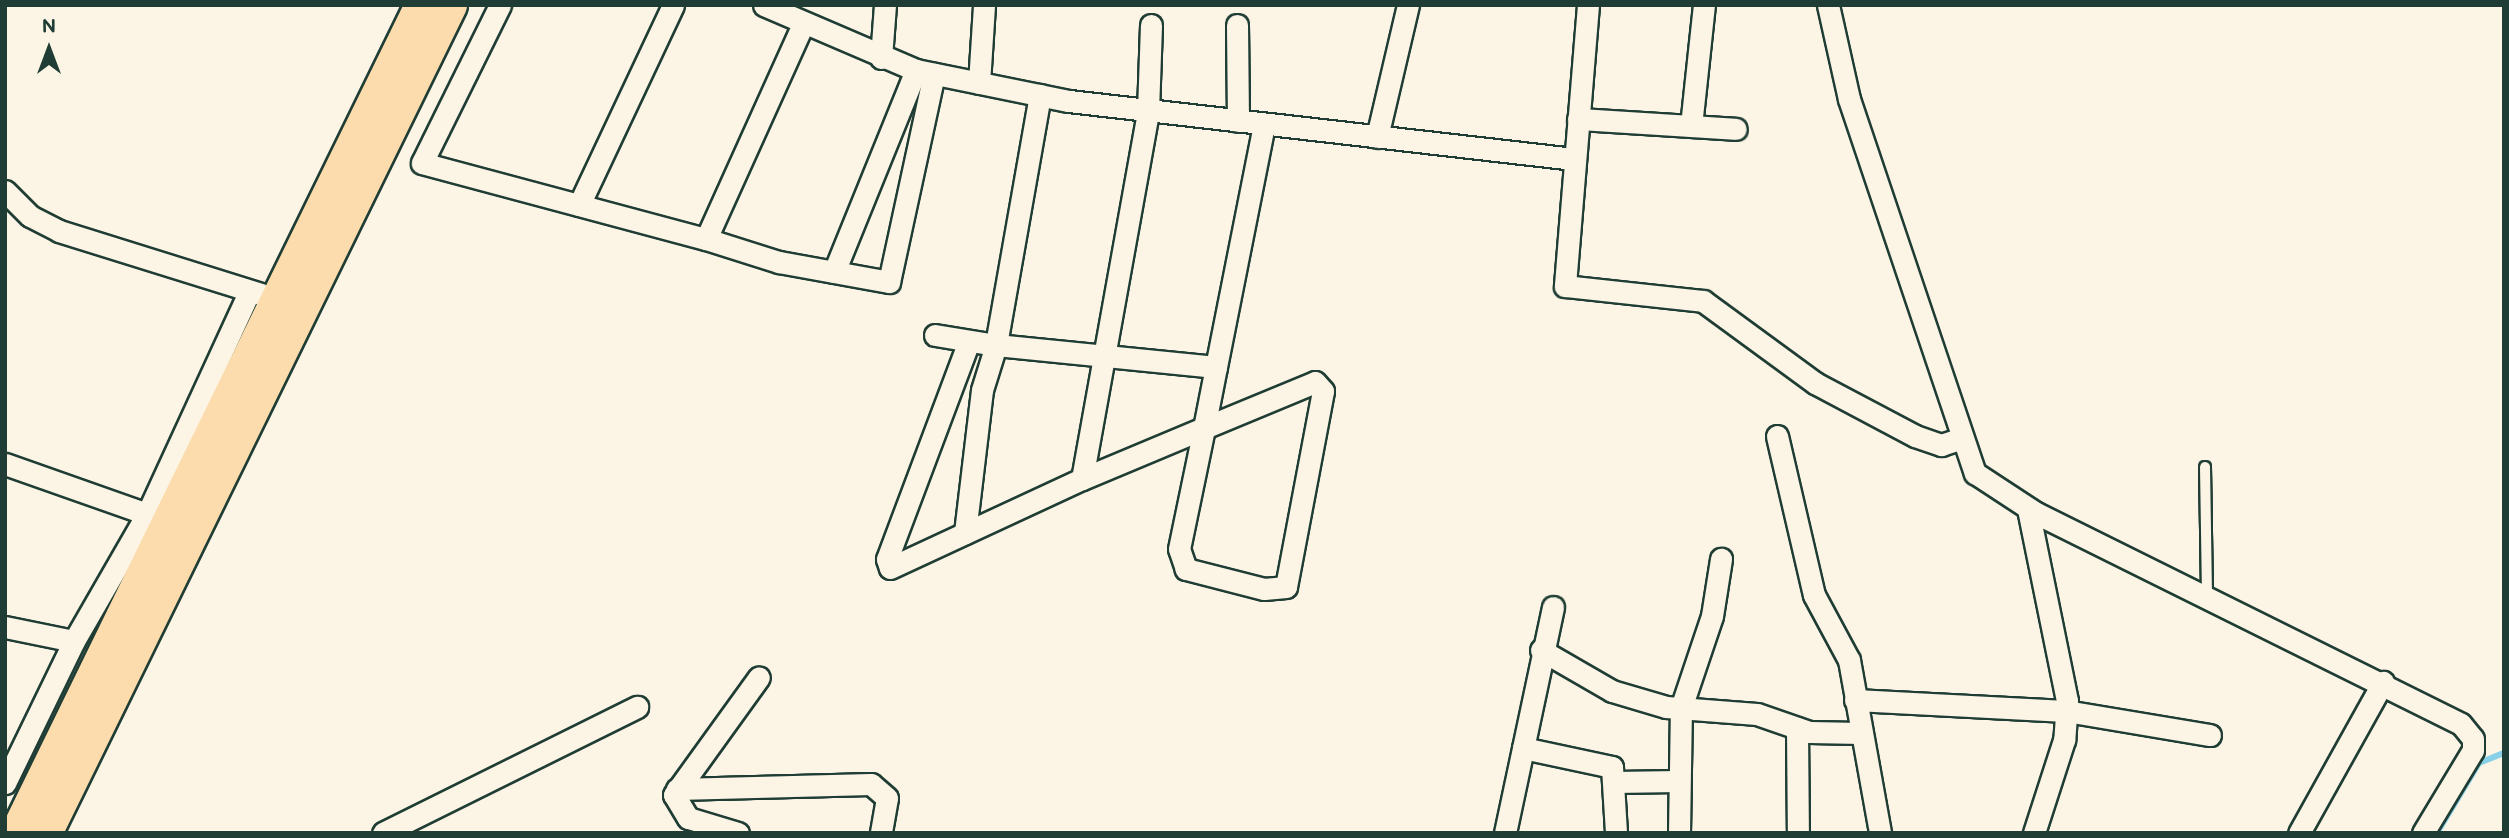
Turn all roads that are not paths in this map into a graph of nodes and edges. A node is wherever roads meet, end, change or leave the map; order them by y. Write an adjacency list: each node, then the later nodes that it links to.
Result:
1 (421, 5): 31 (main road)
2 (450, 5): 31 (main road)
3 (500, 5): 28 (street)
4 (673, 5): 28 (street)
5 (885, 5): 15 (street)
6 (984, 5): 17 (street)
7 (1408, 5): 25 (street)
8 (1588, 5): 20 (street)
9 (1704, 5): 23 (street)
10 (1828, 5): 39 (street)
11 (770, 7): 12 (street)
12 (803, 24): 15 (street); 29 (street)
13 (1151, 25): 19 (street)
14 (1237, 25): 21 (street)
15 (881, 58): 16 (street)
16 (925, 72): 17 (street); 30 (street); 30 (street)
17 (979, 83): 18 (street)
18 (1040, 95): 19 (street); 34 (street)
19 (1148, 111): 21 (street); 35 (street)
20 (1578, 118): 23 (street); 26 (street)
21 (1238, 121): 22 (street)
22 (1264, 124): 25 (street); 36 (street)
23 (1691, 126): 24 (street)
24 (1737, 128)
25 (1377, 137): 26 (street)
26 (1574, 159): 39 (street)
27 (5, 191): 31 (street)
28 (579, 205): 29 (street)
29 (706, 239): 30 (street)
30 (834, 272)
31 (277, 297): 44 (street); 66 (main road); 67 (main road)
32 (935, 335): 33 (street)
33 (969, 341): 34 (street); 45 (street)
34 (996, 345): 35 (street); 45 (street)
35 (1105, 356): 36 (street); 42 (street)
36 (1216, 367): 37 (street)
37 (1204, 428): 37 (street); 42 (street)
38 (1777, 436): 54 (street)
39 (1960, 439): 43 (street)
40 (5, 464): 44 (street)
41 (2205, 467): 47 (lane)
42 (1083, 479): 45 (street)
43 (2028, 509): 47 (street); 57 (street)
44 (148, 513): 50 (street)
45 (965, 533)
46 (1721, 559): 56 (street)
47 (2207, 594): 53 (street)
48 (1553, 607): 51 (street)
49 (5, 627): 50 (street)
50 (74, 641): 64 (street)
51 (1541, 650): 56 (street); 61 (street)
52 (759, 677): 65 (street)
53 (2384, 682): 77 (street); 78 (street)
54 (1855, 699): 57 (street); 59 (street)
55 (638, 707): 68 (street)
56 (1681, 708): 58 (street); 62 (street)
57 (2066, 711): 60 (street); 76 (street)
58 (1797, 728): 59 (street); 74 (street)
59 (1861, 733): 75 (street)
60 (2210, 735)
61 (1522, 748): 63 (street); 71 (street)
62 (1678, 781): 63 (street); 73 (street)
63 (1614, 782): 72 (street)
64 (5, 783)
65 (677, 789): 69 (street); 70 (street)
66 (16, 833)
67 (45, 833)
68 (383, 833)
69 (738, 833)
70 (881, 833)
71 (1505, 833)
72 (1616, 833)
73 (1679, 833)
74 (1798, 833)
75 (1880, 833)
76 (2034, 833)
77 (2299, 833)
78 (2423, 833)

